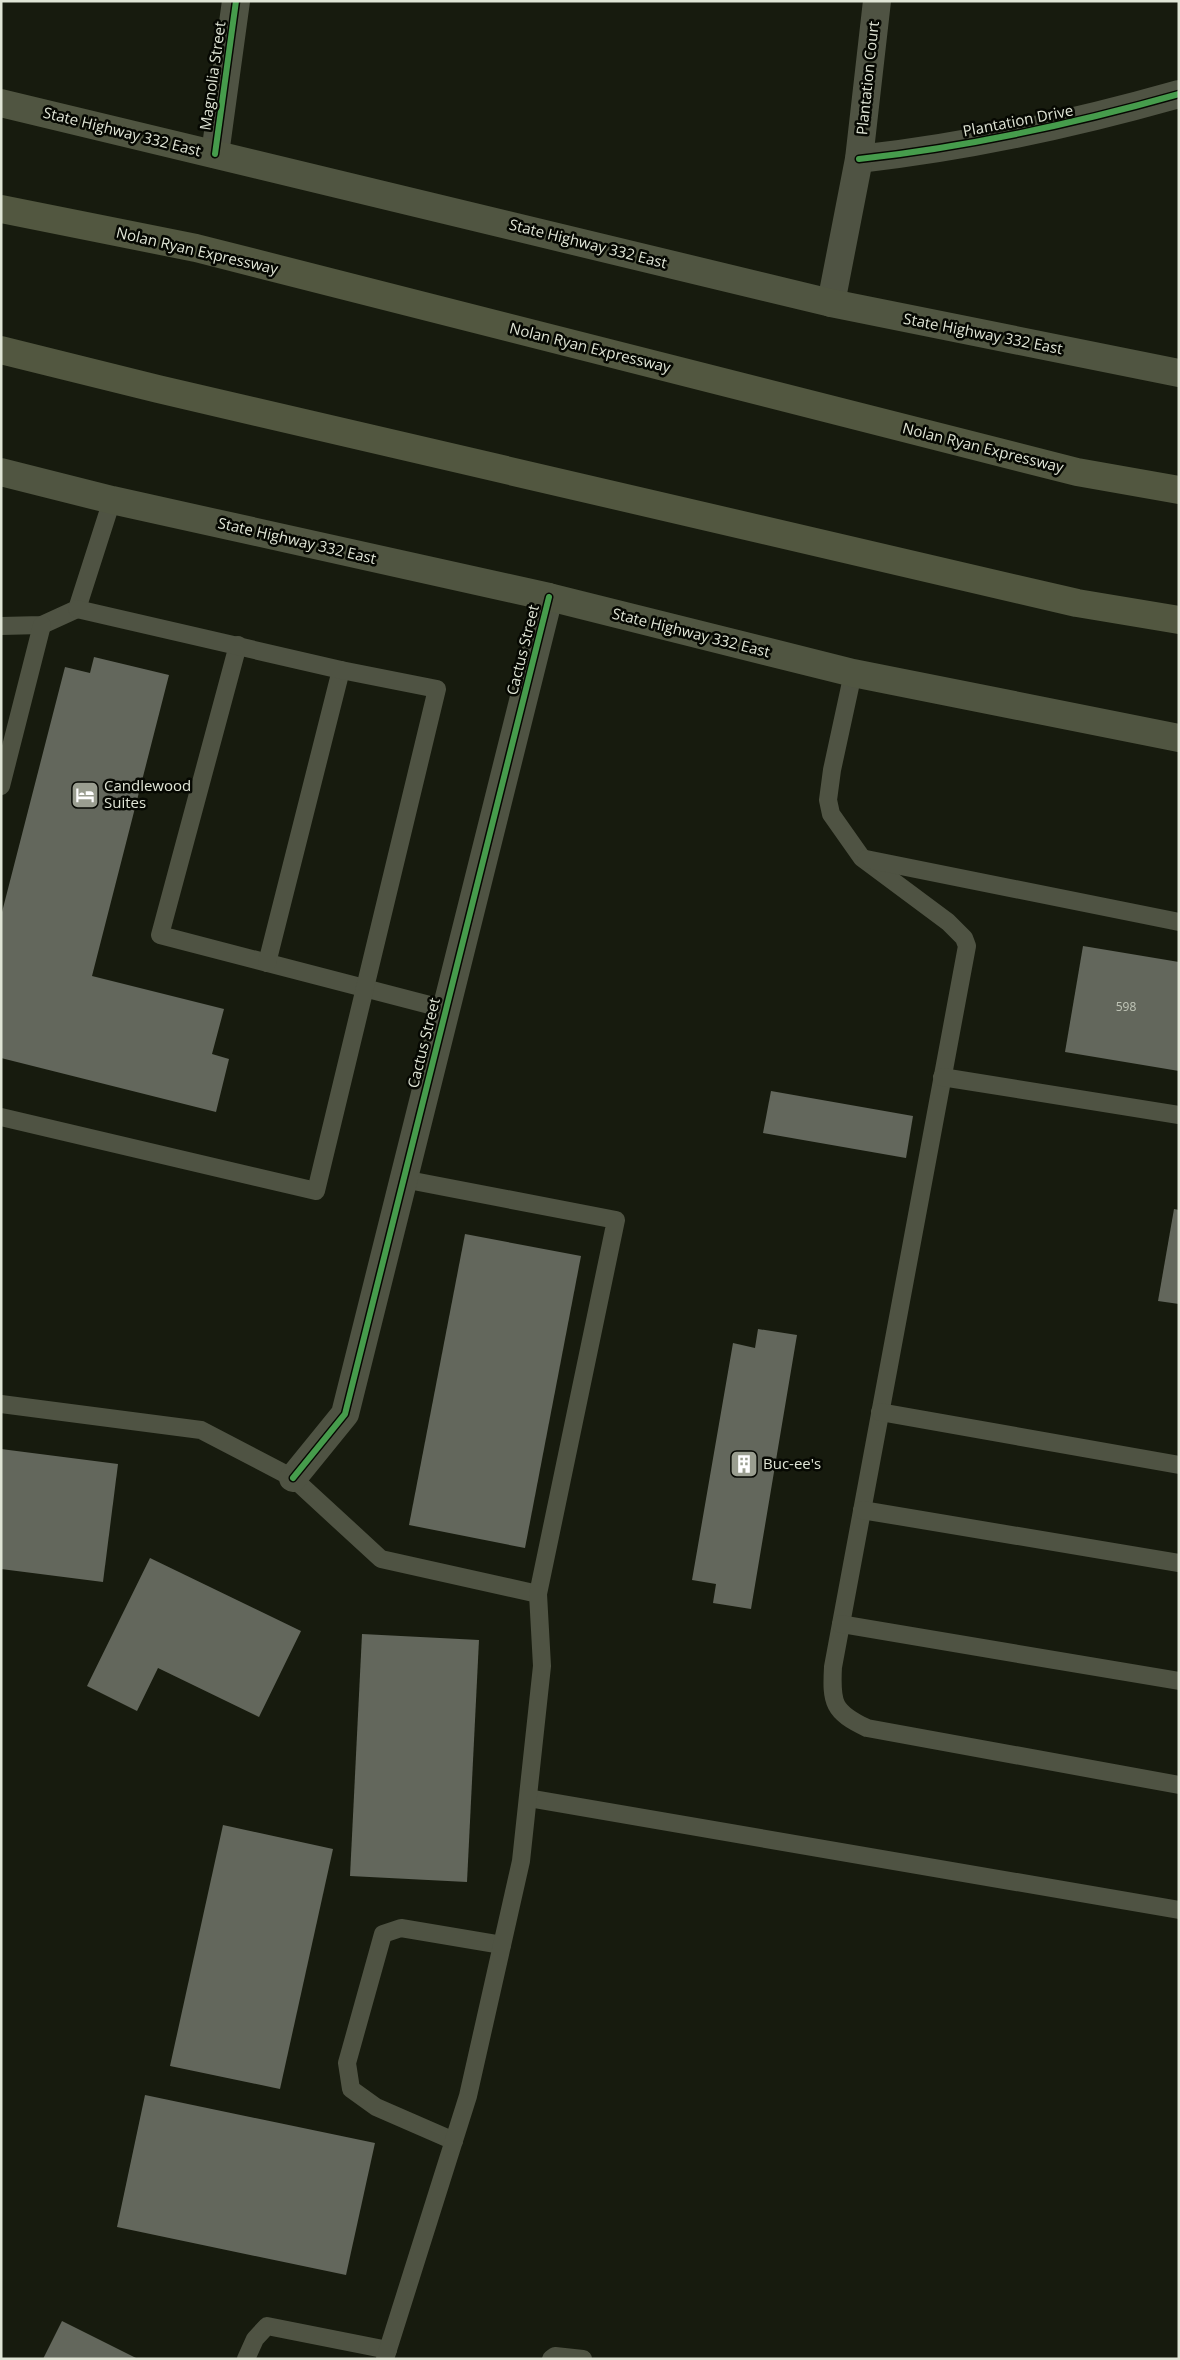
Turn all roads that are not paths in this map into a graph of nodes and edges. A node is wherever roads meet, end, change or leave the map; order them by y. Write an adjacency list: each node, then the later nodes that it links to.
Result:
1 (236, 1): 5 (street, Magnolia Street)
2 (876, 1): 6 (street, Plantation Court)
3 (1179, 94): 6 (street, Plantation Drive)
4 (1, 102): 5 (main road, State Highway 332 East)
5 (215, 154): 8 (main road, State Highway 332 East)
6 (859, 159): 8 (street, Plantation Court)
7 (1, 209): 12 (highway, Nolan Ryan Expressway)
8 (831, 303): 10 (main road, State Highway 332 East)
9 (1, 350): 16 (highway)
10 (1179, 373)
11 (1, 472): 13 (main road, State Highway 332 East)
12 (1179, 490)
13 (112, 500): 14 (main road, State Highway 332 East); 15 (lane)
14 (549, 597): 21 (main road, State Highway 332 East); 28 (street, Cactus Street)
15 (77, 608): 17 (lane); 19 (lane)
16 (1179, 620)
17 (42, 625): 18 (lane); 23 (lane)
18 (1, 626)
19 (238, 645): 20 (lane); 26 (lane)
20 (341, 670): 26 (lane); 27 (lane)
21 (853, 673): 22 (main road, State Highway 332 East); 24 (lane)
22 (1179, 738)
23 (1, 786)
24 (862, 858): 25 (lane); 29 (lane)
25 (1179, 922)
26 (267, 963): 27 (lane)
27 (364, 989): 28 (lane); 31 (lane)
28 (445, 1010): 32 (street, Cactus Street)
29 (942, 1077): 30 (lane); 34 (lane)
30 (1179, 1115)
31 (1, 1117)
32 (404, 1179): 36 (street, Cactus Street); 39 (lane)
33 (1, 1404): 36 (lane)
34 (880, 1412): 35 (lane); 37 (lane)
35 (1179, 1464)
36 (293, 1478): 39 (lane)
37 (862, 1510): 38 (lane); 40 (lane)
38 (1179, 1563)
39 (538, 1594): 43 (lane)
40 (841, 1624): 41 (lane); 42 (lane)
41 (1179, 1681)
42 (1179, 1785)
43 (528, 1798): 44 (lane); 45 (lane)
44 (1179, 1910)
45 (502, 1945): 46 (lane); 46 (lane)
46 (454, 2141): 47 (lane)
47 (387, 2354): 48 (lane)
48 (246, 2359)
49 (551, 2359): 50 (lane)
50 (583, 2359)

